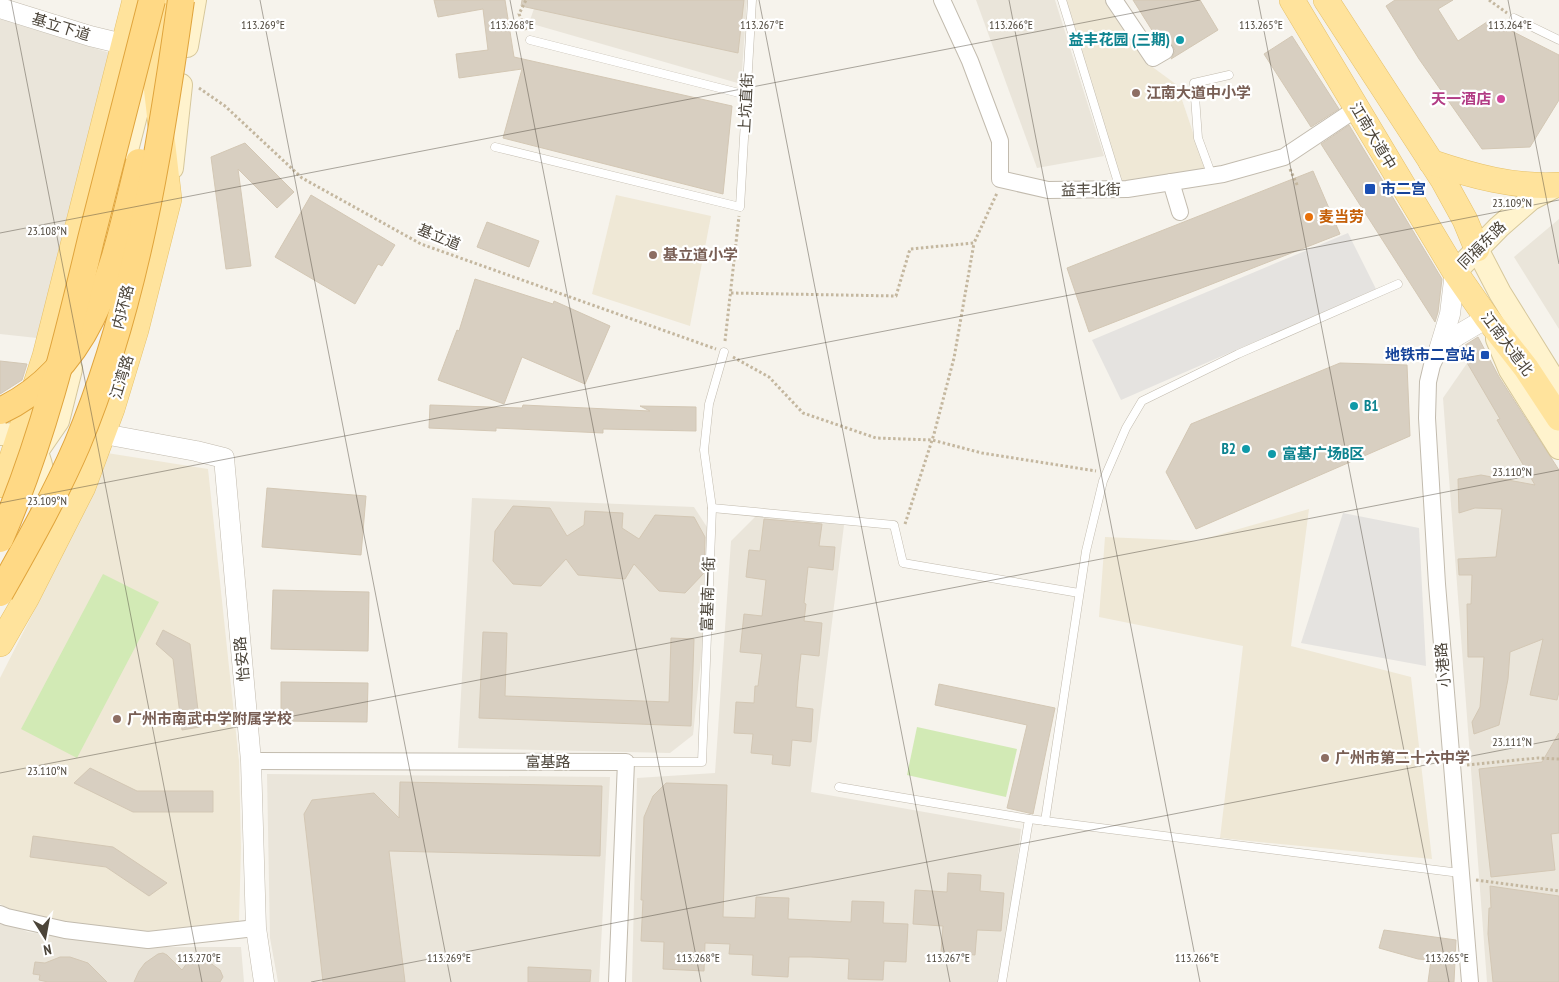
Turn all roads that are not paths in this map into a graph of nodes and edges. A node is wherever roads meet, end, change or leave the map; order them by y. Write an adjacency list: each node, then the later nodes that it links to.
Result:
1 (135, 0): 16 (main road)
2 (152, 0): 48 (highway, bridge)
3 (165, 0): 17 (main road, 江湾路)
4 (180, 0): 40 (highway, bridge); 50 (highway, 内环路, bridge)
5 (195, 0): 28 (main road)
6 (752, 0): 20 (lane, 上坑直街)
7 (942, 0): 27 (street, 益丰北街)
8 (1062, 0): 27 (lane)
9 (1114, 0): 18 (street)
10 (1292, 0): 21 (main road, 江南大道中)
11 (1326, 0): 23 (main road)
12 (0, 8): 16 (street, 基立下道)
13 (1514, 18): 15 (lane)
14 (530, 40): 20 (lane)
15 (1559, 40)
16 (123, 44): 36 (main road)
17 (152, 50): 28 (main road, 江湾路); 43 (main road)
18 (1165, 51)
19 (1229, 75): 24 (lane)
20 (747, 95): 22 (lane, 上坑直街)
21 (1356, 109): 24 (street, 益丰北街); 31 (main road, 江南大道中)
22 (495, 147)
23 (1432, 162): 26 (main road); 30 (main road)
24 (1212, 176): 25 (street, 益丰北街)
25 (1171, 182): 27 (street, 益丰北街); 29 (street)
26 (1558, 183): 30 (main road, 同福东路)
27 (1120, 190)
28 (169, 198): 42 (main road, 江湾路)
29 (1180, 212)
30 (1477, 249): 31 (main road, 同福东路); 37 (main road); 38 (main road, 江南大道北)
31 (1455, 272): 33 (main road, 江南大道北); 34 (street)
32 (1398, 284): 51 (lane)
33 (1487, 318): 34 (street); 41 (main road, 江南大道北); 44 (main road)
34 (1439, 350): 59 (street, 小港路)
35 (724, 352): 47 (lane, 富基南一街)
36 (45, 356): 39 (main road); 43 (main road)
37 (1559, 362)
38 (1559, 388)
39 (0, 404)
40 (0, 411)
41 (1559, 418)
42 (104, 434): 52 (main road, 江湾路); 54 (street, 怡安路)
43 (19, 440): 45 (main road); 52 (main road)
44 (1559, 448)
45 (5, 461): 46 (main road)
46 (0, 485)
47 (712, 508): 51 (lane); 55 (lane, 富基南一街)
48 (0, 539)
49 (0, 574): 52 (main road)
50 (0, 593)
51 (1079, 593): 58 (lane)
52 (26, 599): 53 (main road, 江湾路)
53 (3, 631)
54 (251, 761): 55 (street, 富基路); 61 (street, 怡安路)
55 (626, 762): 63 (street)
56 (839, 786): 57 (lane)
57 (1028, 819): 58 (lane); 64 (lane)
58 (1045, 821): 59 (lane)
59 (1460, 876): 65 (street, 小港路)
60 (0, 914): 61 (street)
61 (256, 928): 62 (street, 怡安路)
62 (264, 982)
63 (616, 982)
64 (1002, 982)
65 (1470, 982)

